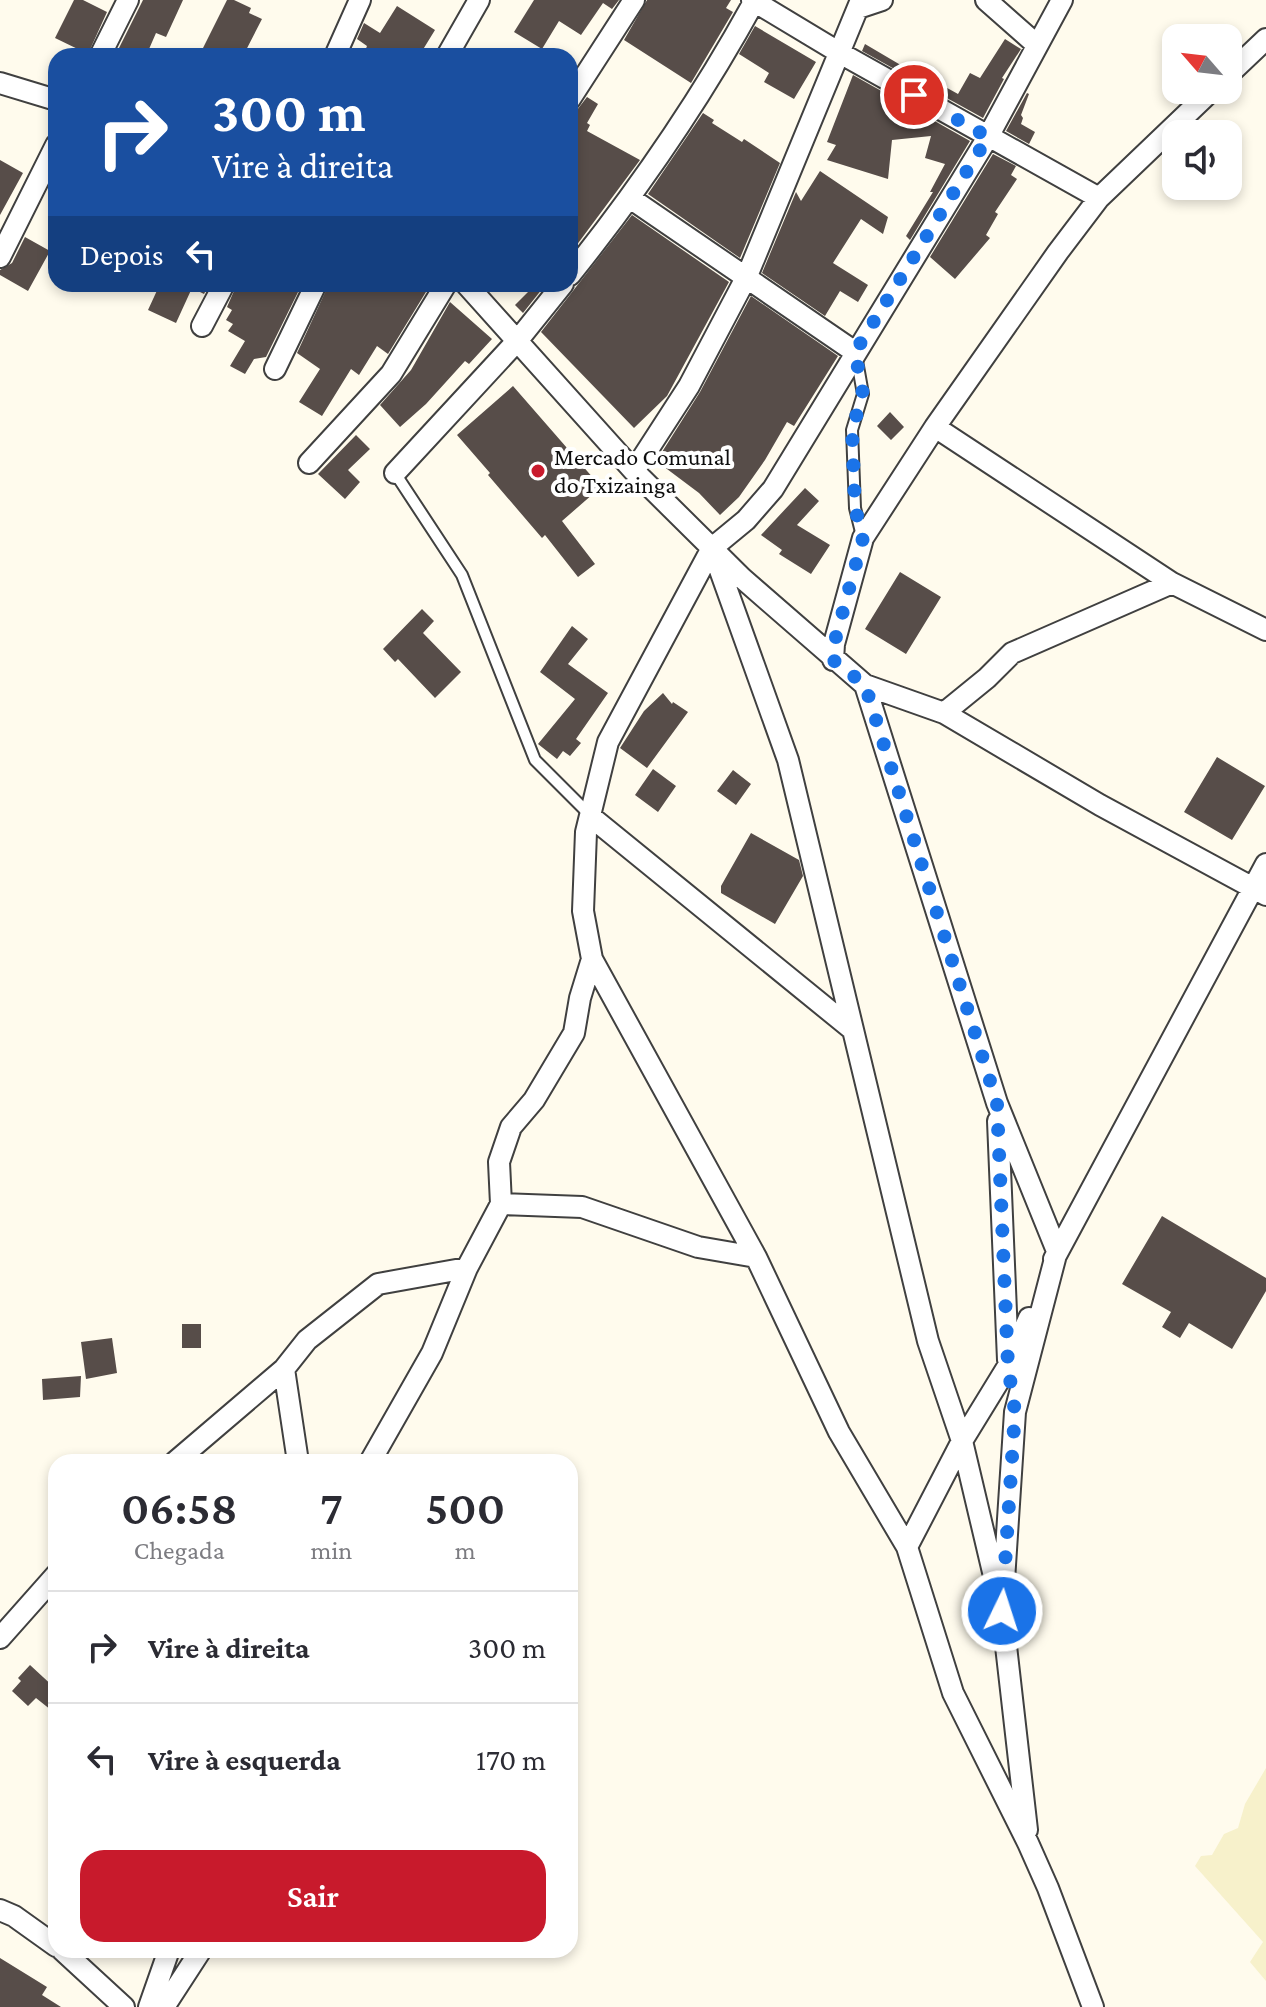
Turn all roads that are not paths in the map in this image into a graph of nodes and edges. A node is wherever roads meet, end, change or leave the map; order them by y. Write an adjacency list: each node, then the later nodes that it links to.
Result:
1 (128, 0): 13 (street)
2 (360, 0): 14 (street)
3 (479, 0): 15 (street)
4 (634, 0): 19 (street)
5 (754, 0): 16 (street); 24 (street)
6 (882, 0): 10 (street)
7 (986, 0): 12 (street)
8 (1038, 0): 9 (street)
9 (1064, 1): 12 (street)
10 (859, 4): 16 (street)
11 (1266, 39): 17 (street)
12 (1037, 45): 22 (street)
13 (104, 48)
14 (339, 48)
15 (452, 48)
16 (840, 53): 22 (street); 28 (street)
17 (1242, 62)
18 (0, 83): 20 (street)
19 (578, 87)
20 (48, 98)
21 (1197, 104): 25 (street)
22 (988, 137): 25 (street); 36 (street)
23 (48, 161): 26 (street)
24 (630, 198): 27 (street); 28 (street)
25 (1099, 198): 38 (street)
26 (0, 257)
27 (578, 265)
28 (747, 276): 36 (street); 40 (street)
29 (220, 292): 34 (street)
30 (312, 292): 37 (street)
31 (441, 292): 39 (street)
32 (473, 292): 35 (street)
33 (557, 292): 35 (street)
34 (202, 326)
35 (518, 340): 40 (street); 41 (street)
36 (855, 352): 42 (lane); 43 (street)
37 (275, 369)
38 (935, 427): 42 (street); 44 (street)
39 (309, 463)
40 (634, 471): 43 (street)
41 (395, 473): 49 (lane)
42 (863, 538): 46 (street)
43 (712, 548): 46 (street); 49 (street); 53 (street)
44 (1172, 583): 45 (street); 48 (street)
45 (1266, 630)
46 (833, 660): 47 (street)
47 (865, 685): 48 (street); 54 (street)
48 (944, 713): 51 (street)
49 (590, 816): 52 (street); 53 (street)
50 (1266, 864): 51 (street)
51 (1260, 892): 56 (street)
52 (592, 959): 55 (street); 57 (street)
53 (853, 1030): 62 (street)
54 (997, 1103): 56 (street); 59 (street)
55 (501, 1204): 57 (street); 58 (street)
56 (1057, 1251): 59 (street); 61 (street)
57 (756, 1257): 66 (street)
58 (467, 1268): 60 (street); 65 (street)
59 (1008, 1366): 61 (street); 62 (street)
60 (284, 1369): 63 (street); 64 (street)
61 (1015, 1412): 68 (street)
62 (962, 1441): 66 (street); 68 (street)
63 (184, 1454)
64 (297, 1454)
65 (375, 1454)
66 (907, 1547): 70 (street)
67 (48, 1583): 69 (street)
68 (1002, 1611): 70 (street)
69 (1, 1632)
70 (1028, 1843): 79 (street)
71 (0, 1910): 72 (street)
72 (48, 1940)
73 (71, 1958): 76 (street)
74 (166, 1958): 77 (street)
75 (196, 1958): 78 (street)
76 (124, 2007)
77 (149, 2007)
78 (164, 2007)
79 (1093, 2007)

